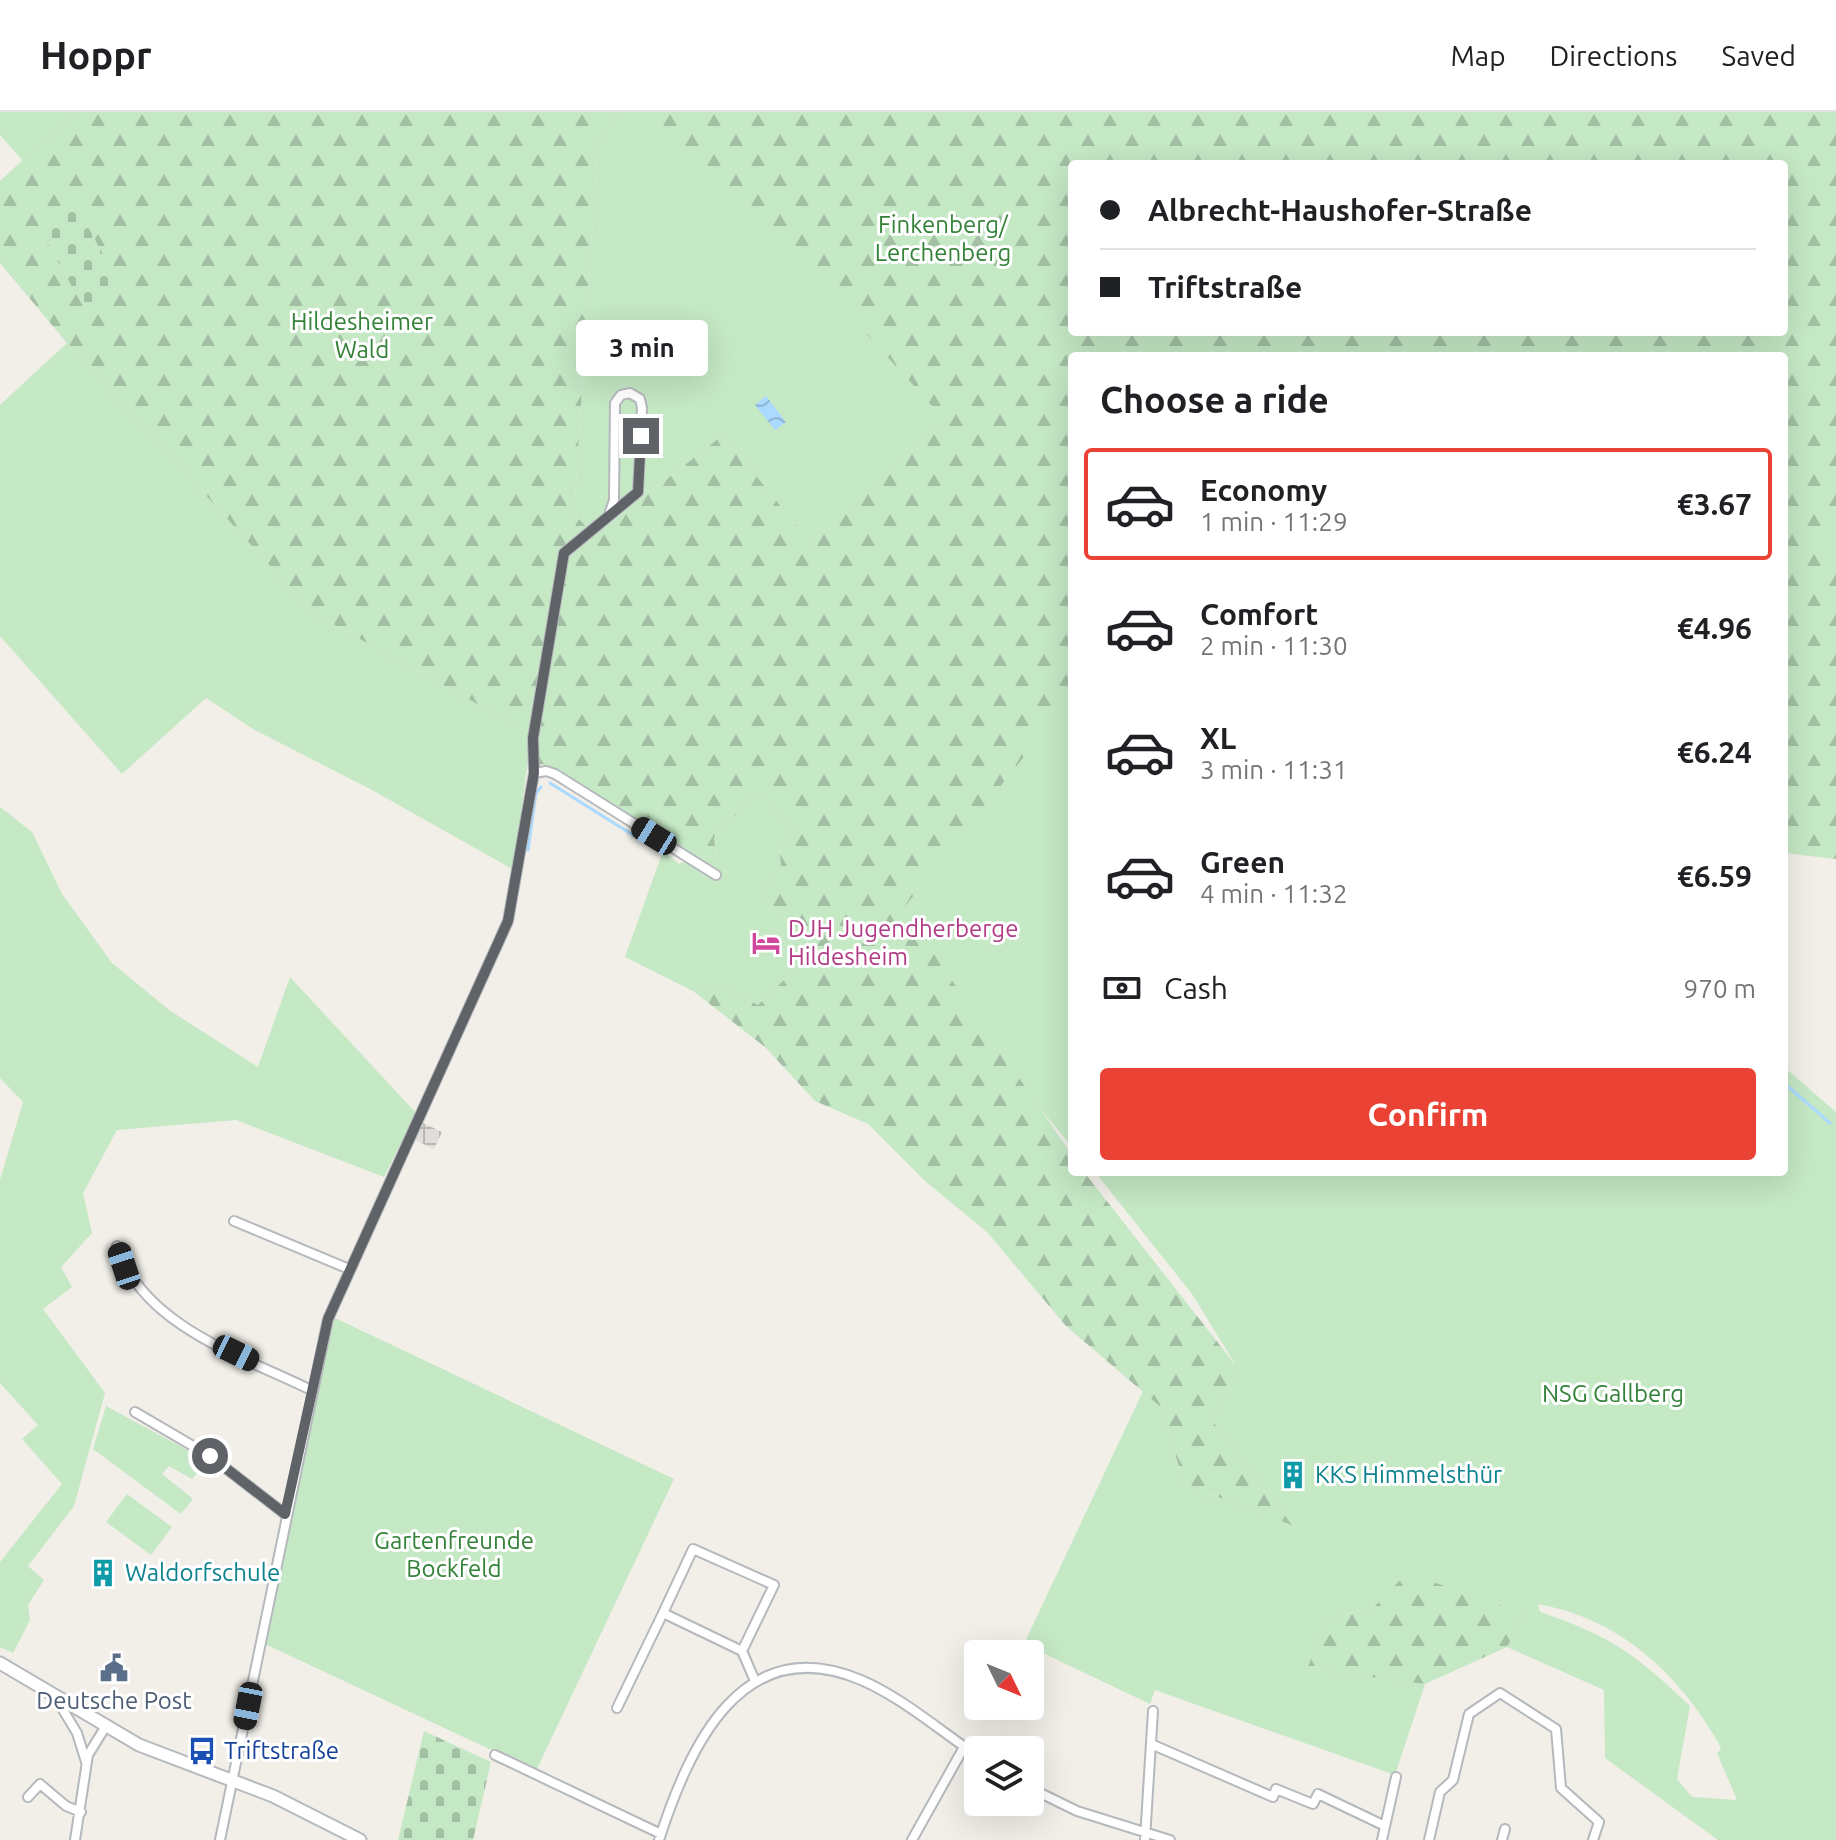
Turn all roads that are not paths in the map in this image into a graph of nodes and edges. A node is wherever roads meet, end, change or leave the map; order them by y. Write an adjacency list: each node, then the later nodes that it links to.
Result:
1 (609, 515): 1 (street); 2 (street)
2 (534, 773): 3 (street); 6 (street)
3 (716, 875)
4 (234, 1221): 6 (street)
5 (117, 1246): 7 (street)
6 (349, 1269): 7 (street)
7 (311, 1390): 9 (street)
8 (135, 1412): 9 (street)
9 (285, 1514): 23 (street)
10 (663, 1613): 11 (street); 11 (street); 15 (street)
11 (742, 1651): 13 (street)
12 (0, 1663): 14 (street)
13 (755, 1681): 19 (street); 29 (street)
14 (51, 1691): 17 (street); 21 (street)
15 (617, 1708)
16 (1153, 1711): 18 (street)
17 (106, 1726): 21 (street); 23 (street)
18 (1151, 1744): 27 (street); 30 (street)
19 (964, 1747): 34 (street)
20 (495, 1755): 29 (street)
21 (87, 1767): 26 (street)
22 (1396, 1777): 27 (street)
23 (234, 1780): 32 (street); 33 (street)
24 (1044, 1795): 30 (street)
25 (28, 1797): 26 (street)
26 (81, 1812): 31 (street)
27 (1385, 1826): 36 (street)
28 (1505, 1829): 38 (street)
29 (660, 1837)
30 (1145, 1837): 35 (street)
31 (75, 1840)
32 (220, 1840)
33 (360, 1840)
34 (912, 1840)
35 (1170, 1840)
36 (1382, 1840)
37 (1429, 1840): 39 (street)
38 (1502, 1840)
39 (1593, 1840)

